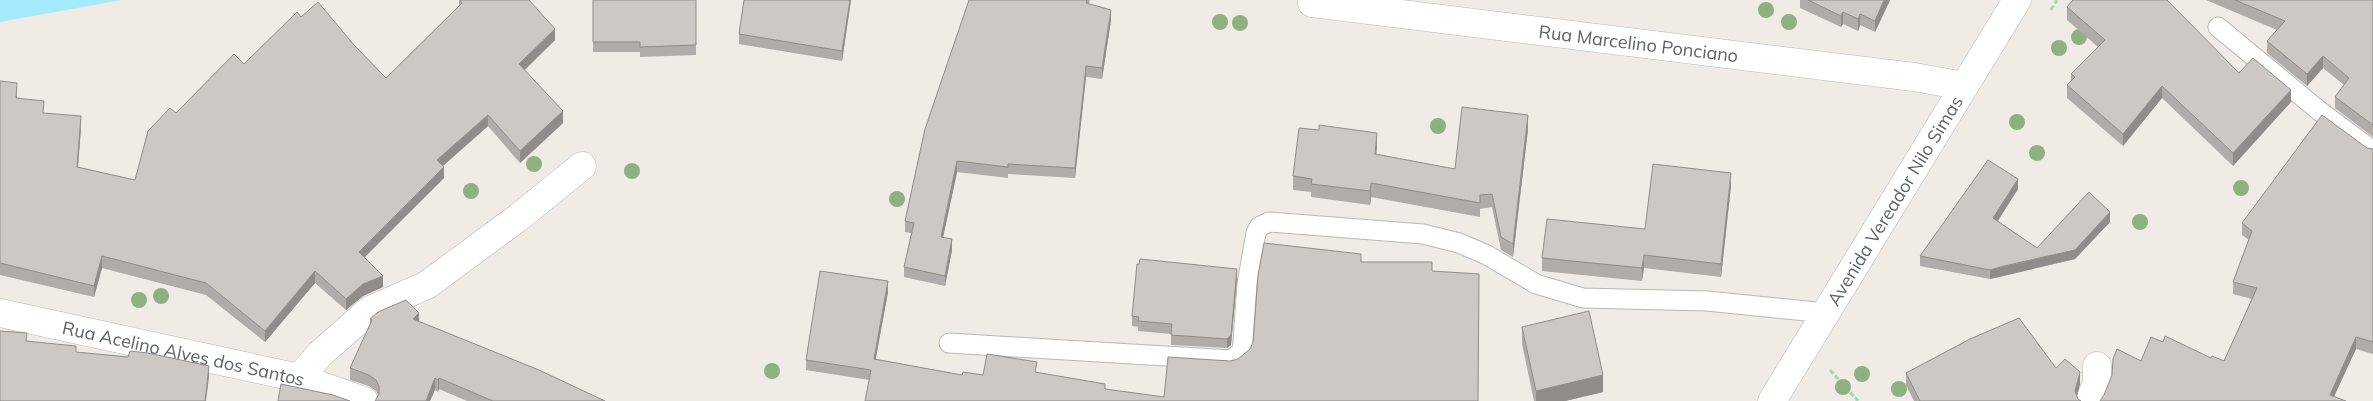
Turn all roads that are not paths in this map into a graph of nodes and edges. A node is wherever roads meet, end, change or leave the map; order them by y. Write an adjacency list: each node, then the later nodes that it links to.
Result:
1 (2018, 0): 4 (street, Avenida Vereador Nilo Simas)
2 (1312, 3): 4 (street, Rua Marcelino Ponciano)
3 (2218, 27): 5 (lane)
4 (1964, 86): 8 (street, Avenida Vereador Nilo Simas)
5 (2373, 151)
6 (582, 166): 11 (street)
7 (0, 313): 11 (street, Rua Acelino Alves dos Santos)
8 (1826, 313): 9 (lane); 13 (street, Avenida Vereador Nilo Simas)
9 (949, 343)
10 (2097, 366): 14 (street)
11 (299, 378): 12 (street, Rua Acelino Alves dos Santos)
12 (364, 401)
13 (1772, 401)
14 (2090, 401)

